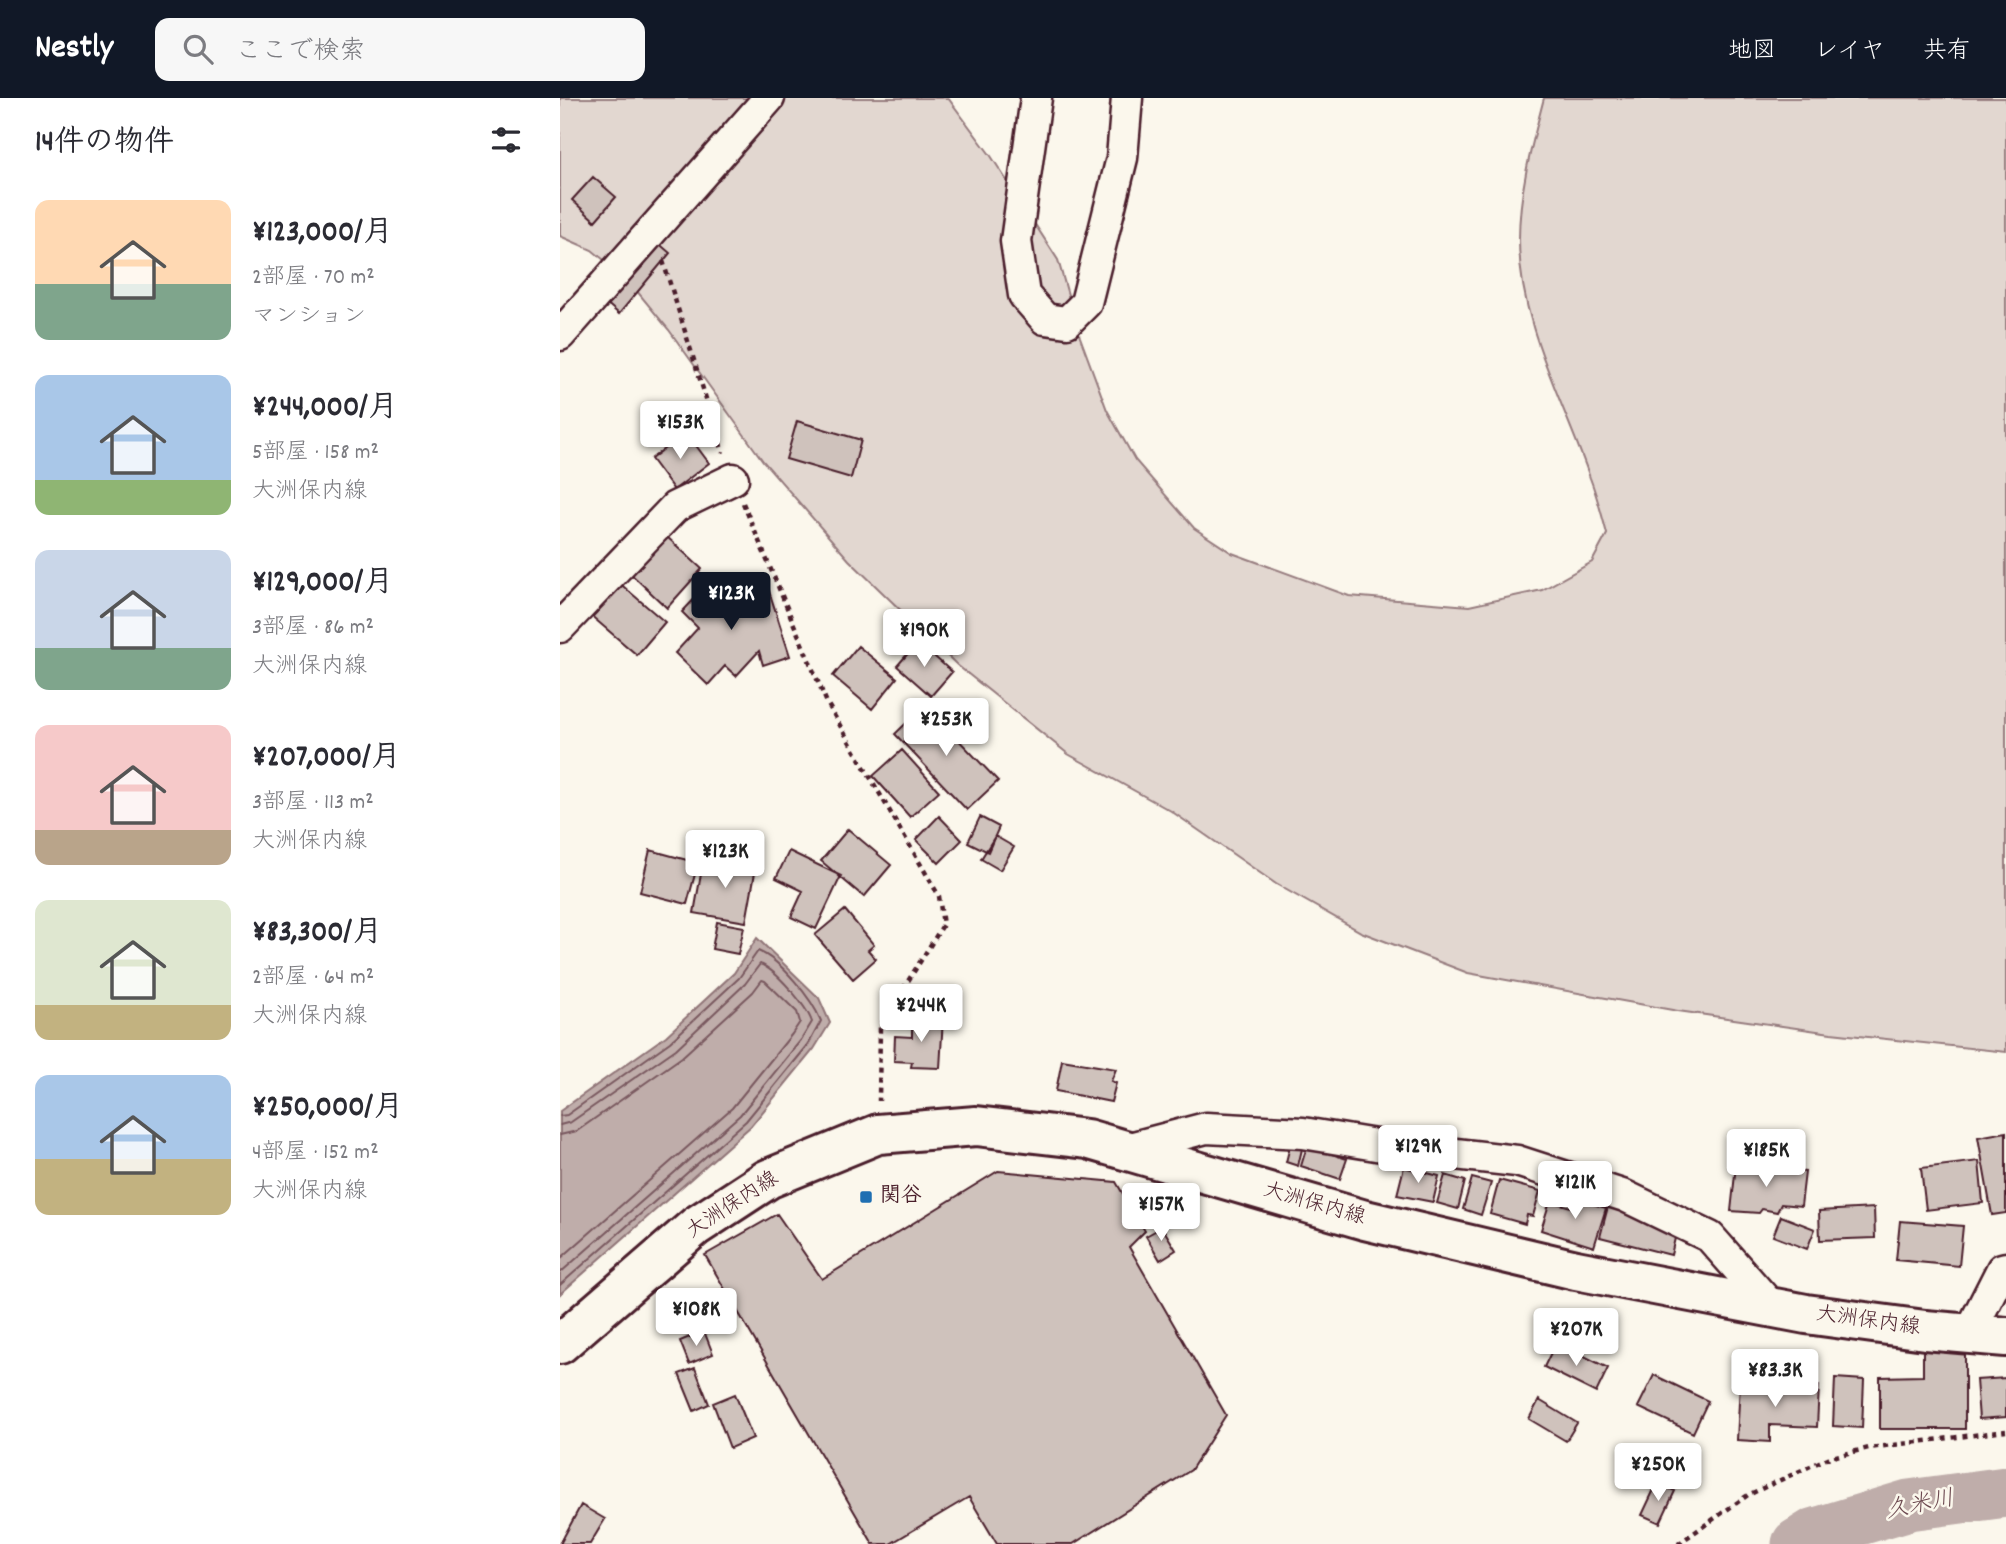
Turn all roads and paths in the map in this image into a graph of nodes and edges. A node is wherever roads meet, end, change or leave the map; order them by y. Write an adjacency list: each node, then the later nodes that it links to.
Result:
1 (769, 98): 4 (street)
2 (1036, 98): 3 (street)
3 (1127, 98)
4 (653, 226): 5 (street); 6 (path)
5 (560, 335)
6 (733, 479): 7 (street); 8 (path)
7 (560, 626)
8 (878, 1134): 9 (main road, 大洲保内線); 13 (main road, 大洲保内線)
9 (1122, 1150): 11 (main road, 大洲保内線); 11 (street)
10 (2006, 1268): 12 (street)
11 (1770, 1305): 12 (main road, 大洲保内線)
12 (1988, 1335)
13 (560, 1344)
14 (2006, 1431): 15 (path)
15 (1678, 1544)

